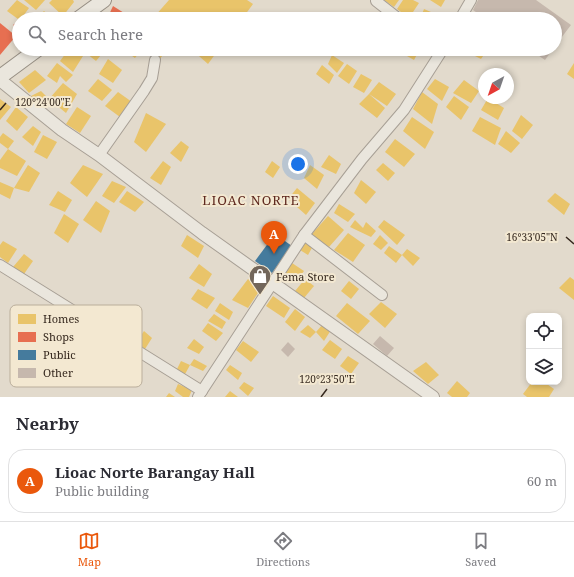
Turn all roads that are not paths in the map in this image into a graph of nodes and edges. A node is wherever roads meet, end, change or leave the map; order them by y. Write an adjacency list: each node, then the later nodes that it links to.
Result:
1 (104, 0): 4 (main road)
2 (471, 0): 6 (street)
3 (376, 1): 5 (street)
4 (88, 12)
5 (390, 12)
6 (464, 12)
7 (28, 56): 10 (main road)
8 (437, 56): 13 (street)
9 (155, 60): 12 (street)
10 (0, 77)
11 (0, 80): 12 (street)
12 (99, 156): 15 (street)
13 (304, 236): 15 (street); 16 (street)
14 (0, 265): 17 (street)
15 (273, 284): 19 (street); 20 (street)
16 (382, 295)
17 (62, 305)
18 (142, 357): 19 (street)
19 (200, 394)
20 (433, 397)

